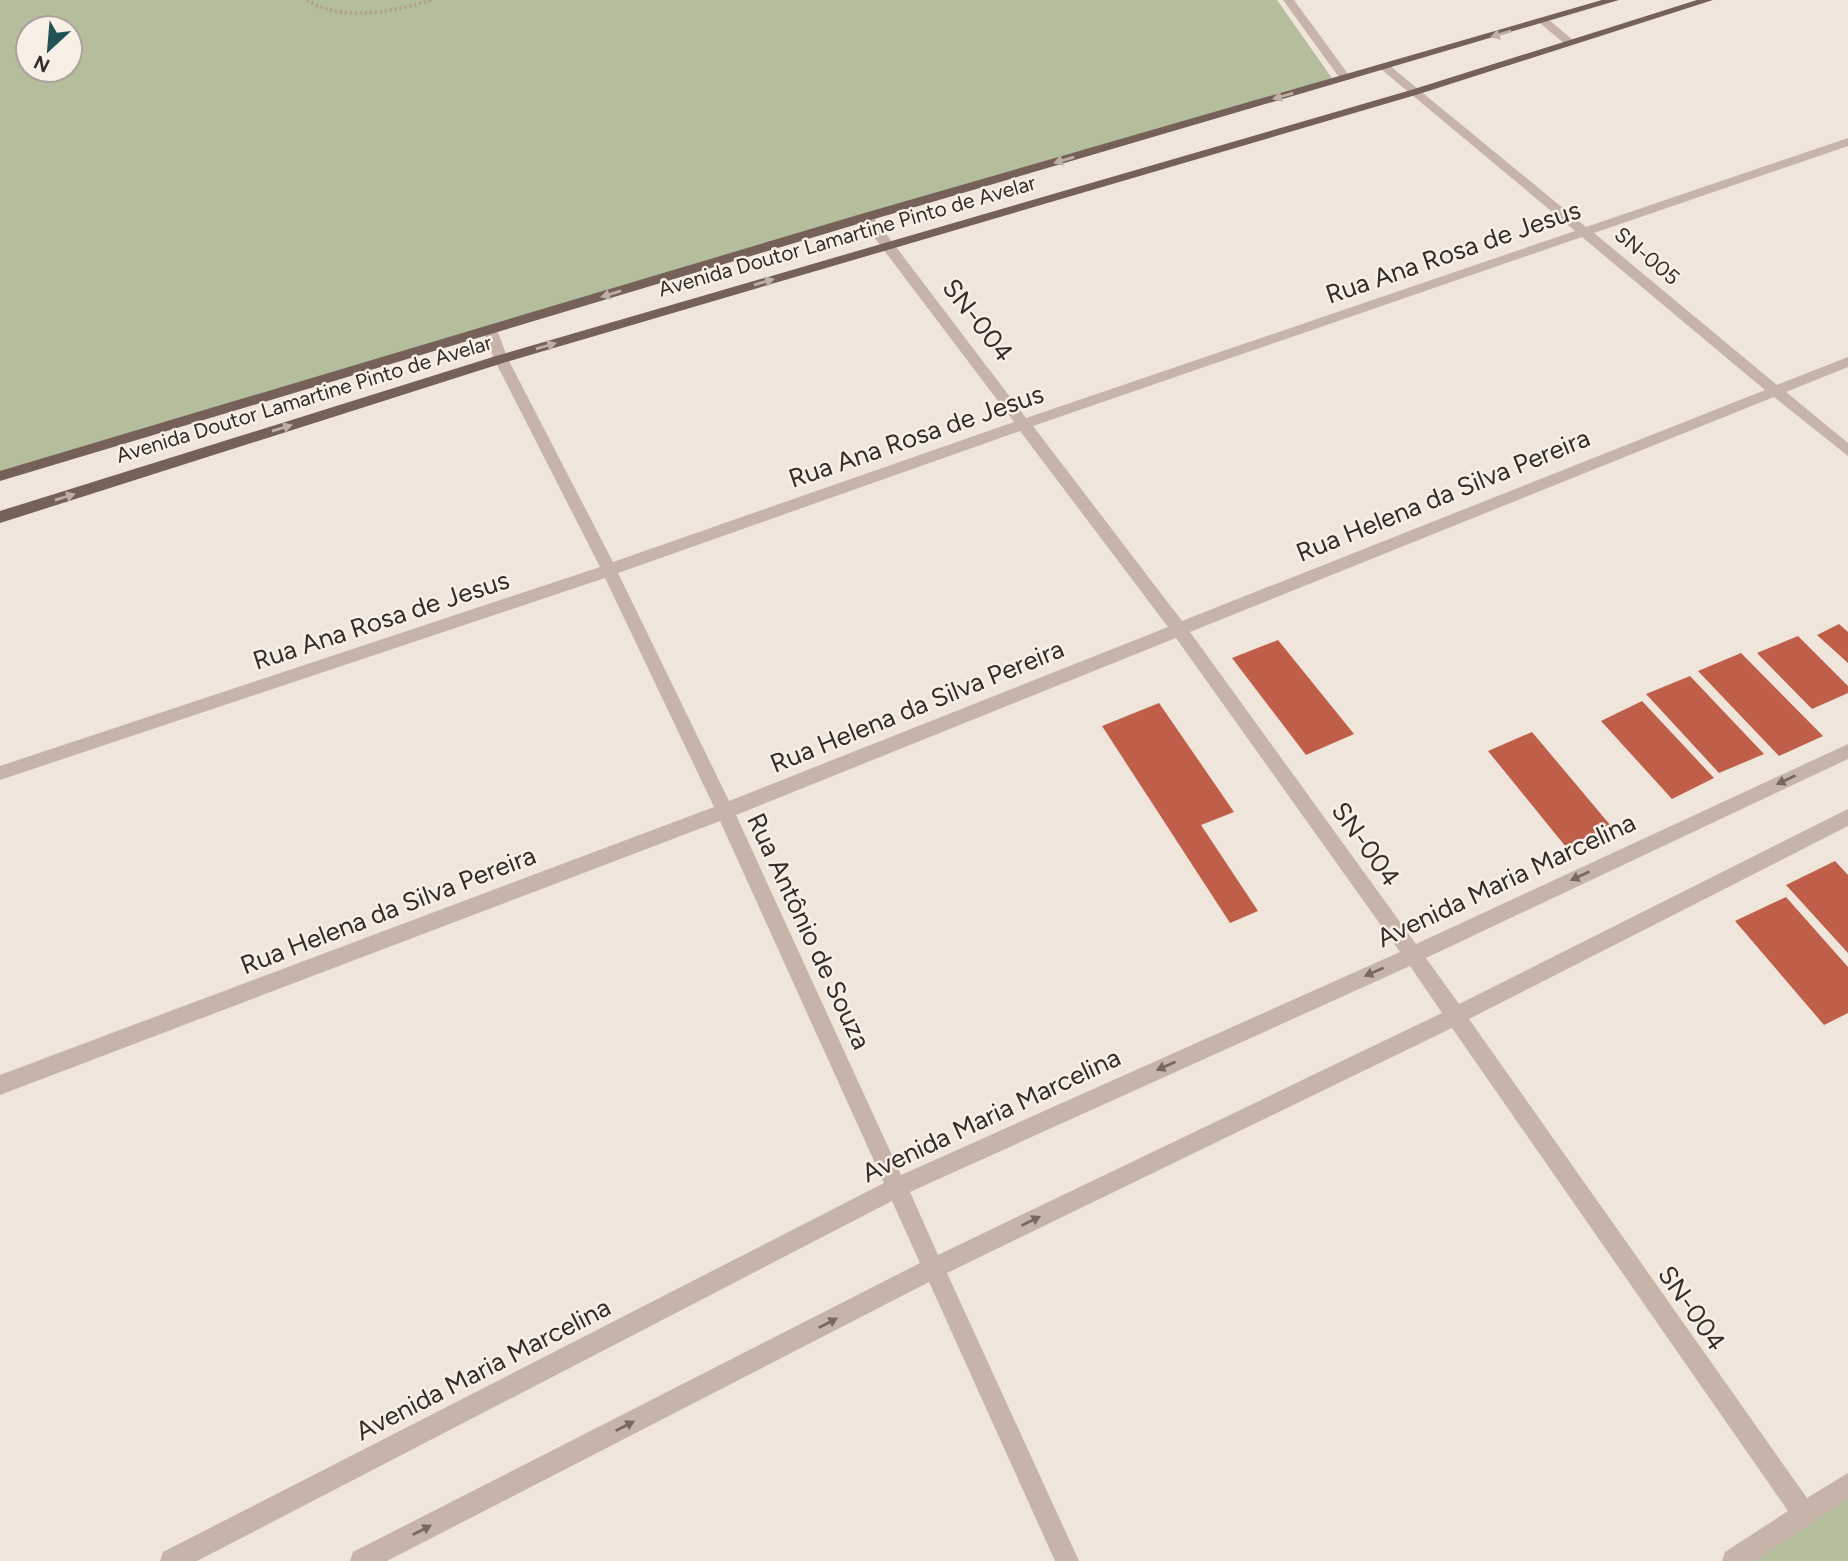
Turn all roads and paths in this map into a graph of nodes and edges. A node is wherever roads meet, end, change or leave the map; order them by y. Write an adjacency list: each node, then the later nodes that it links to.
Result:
1 (307, 0): 2 (path)
2 (432, 0)
3 (1288, 0): 9 (street)
4 (1614, 0): 6 (main road, Avenida Doutor Lamartine Pinto de Avelar)
5 (1708, 0): 7 (main road, Avenida Doutor Lamartine Pinto de Avelar)
6 (1544, 21): 7 (street); 8 (main road, Avenida Doutor Lamartine Pinto de Avelar, one-way to 8)
7 (1570, 43): 10 (main road, Avenida Doutor Lamartine Pinto de Avelar)
8 (1386, 68): 9 (main road, Avenida Doutor Lamartine Pinto de Avelar); 10 (street, SN-005)
9 (1345, 78): 12 (main road, Avenida Doutor Lamartine Pinto de Avelar, one-way to 12)
10 (1415, 92): 13 (street, SN-005); 14 (main road, Avenida Doutor Lamartine Pinto de Avelar)
11 (1848, 142): 13 (street, Rua Ana Rosa de Jesus)
12 (866, 217): 14 (street, SN-004); 15 (main road, Avenida Doutor Lamartine Pinto de Avelar, one-way to 15)
13 (1585, 232): 18 (street, SN-005); 19 (street, Rua Ana Rosa de Jesus)
14 (887, 246): 16 (main road, Avenida Doutor Lamartine Pinto de Avelar, one-way to 14); 19 (street, SN-004)
15 (490, 330): 16 (street, Rua Antônio de Souza); 21 (main road, Avenida Doutor Lamartine Pinto de Avelar)
16 (501, 359): 22 (main road, Avenida Doutor Lamartine Pinto de Avelar, one-way to 16); 23 (street, Rua Antônio de Souza)
17 (1848, 362): 18 (street, Rua Helena da Silva Pereira)
18 (1776, 391): 20 (street, SN-005); 24 (street, Rua Helena da Silva Pereira)
19 (1024, 424): 23 (street, Rua Ana Rosa de Jesus); 24 (street, SN-004)
20 (1848, 451)
21 (0, 476)
22 (0, 517)
23 (609, 570): 26 (street, Rua Ana Rosa de Jesus); 27 (street, Rua Antônio de Souza)
24 (1180, 629): 27 (street, Rua Helena da Silva Pereira); 29 (street, SN-004)
25 (1848, 751): 29 (street, Avenida Maria Marcelina, one-way to 29)
26 (0, 773)
27 (725, 811): 31 (street, Rua Helena da Silva Pereira); 32 (street, Rua Antônio de Souza)
28 (1848, 817): 30 (street)
29 (1413, 955): 30 (street, SN-004); 32 (street, Avenida Maria Marcelina, one-way to 32)
30 (1456, 1016): 33 (street, one-way to 30); 35 (street, SN-004)
31 (0, 1086)
32 (898, 1187): 33 (street, Rua Antônio de Souza); 36 (street, Avenida Maria Marcelina)
33 (932, 1269): 37 (street, one-way to 33); 38 (street, Rua Antônio de Souza)
34 (1848, 1485): 35 (street)
35 (1804, 1514): 39 (street)
36 (172, 1561)
37 (362, 1561)
38 (1067, 1561)
39 (1734, 1561)

